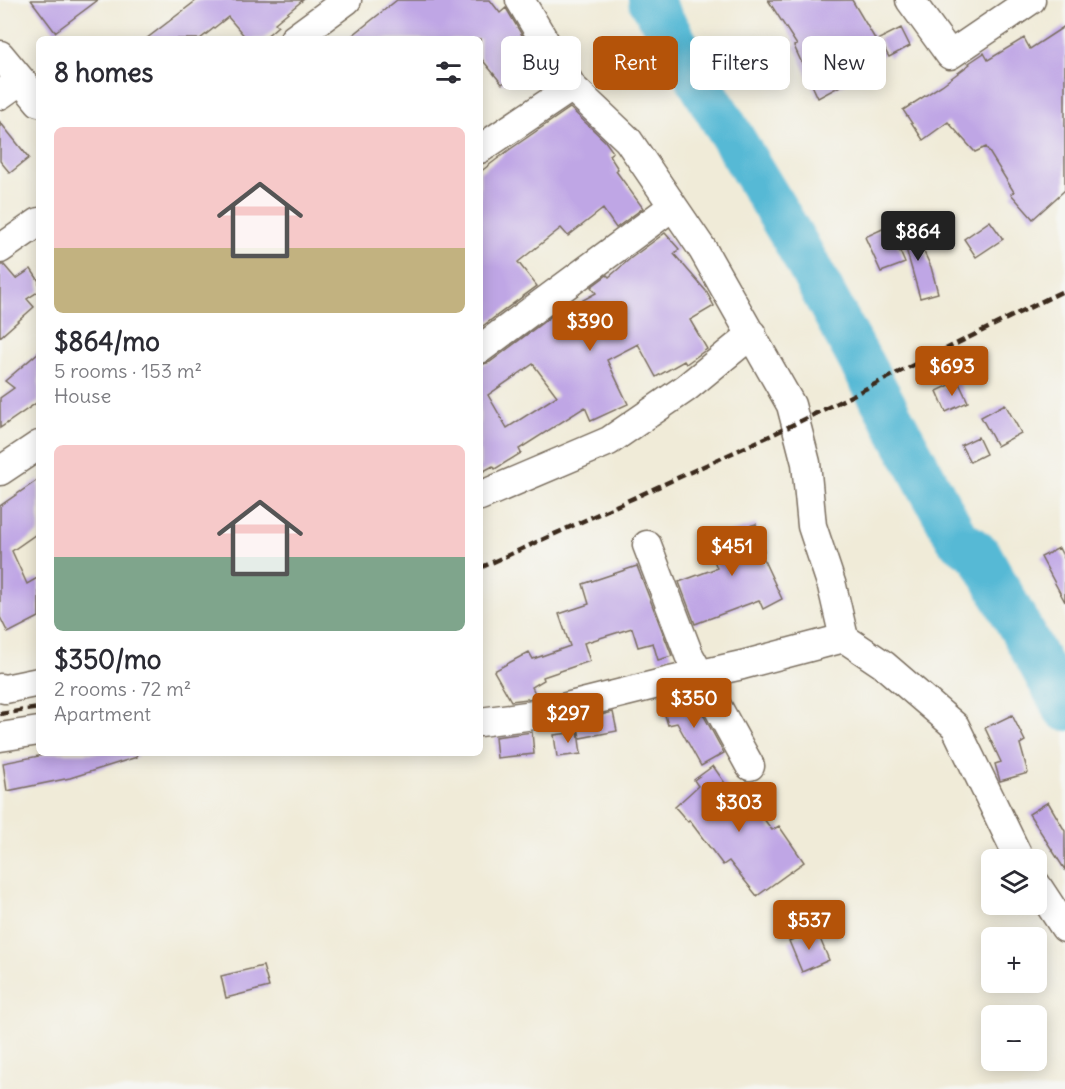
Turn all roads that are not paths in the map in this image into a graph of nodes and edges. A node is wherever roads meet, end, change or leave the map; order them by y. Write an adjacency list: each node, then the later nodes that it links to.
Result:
1 (347, 0): 5 (street)
2 (520, 0): 6 (street)
3 (910, 0): 4 (street)
4 (1031, 0)
5 (298, 36)
6 (542, 36)
7 (0, 55): 8 (street)
8 (10, 88): 11 (street)
9 (567, 90): 12 (street)
10 (575, 90): 13 (street)
11 (36, 101)
12 (483, 146)
13 (673, 206): 16 (street); 17 (street)
14 (36, 224): 15 (street)
15 (0, 249)
16 (752, 334): 20 (street); 22 (street)
17 (483, 348)
18 (36, 447): 19 (street)
19 (0, 471)
20 (483, 495)
21 (647, 545): 23 (street)
22 (844, 638): 23 (street); 30 (street)
23 (701, 674): 26 (street); 29 (street)
24 (36, 683): 25 (street)
25 (0, 688)
26 (483, 722)
27 (36, 731): 28 (street)
28 (0, 737)
29 (750, 766)
30 (1015, 849)
31 (1047, 901): 32 (street)
32 (1065, 928)

